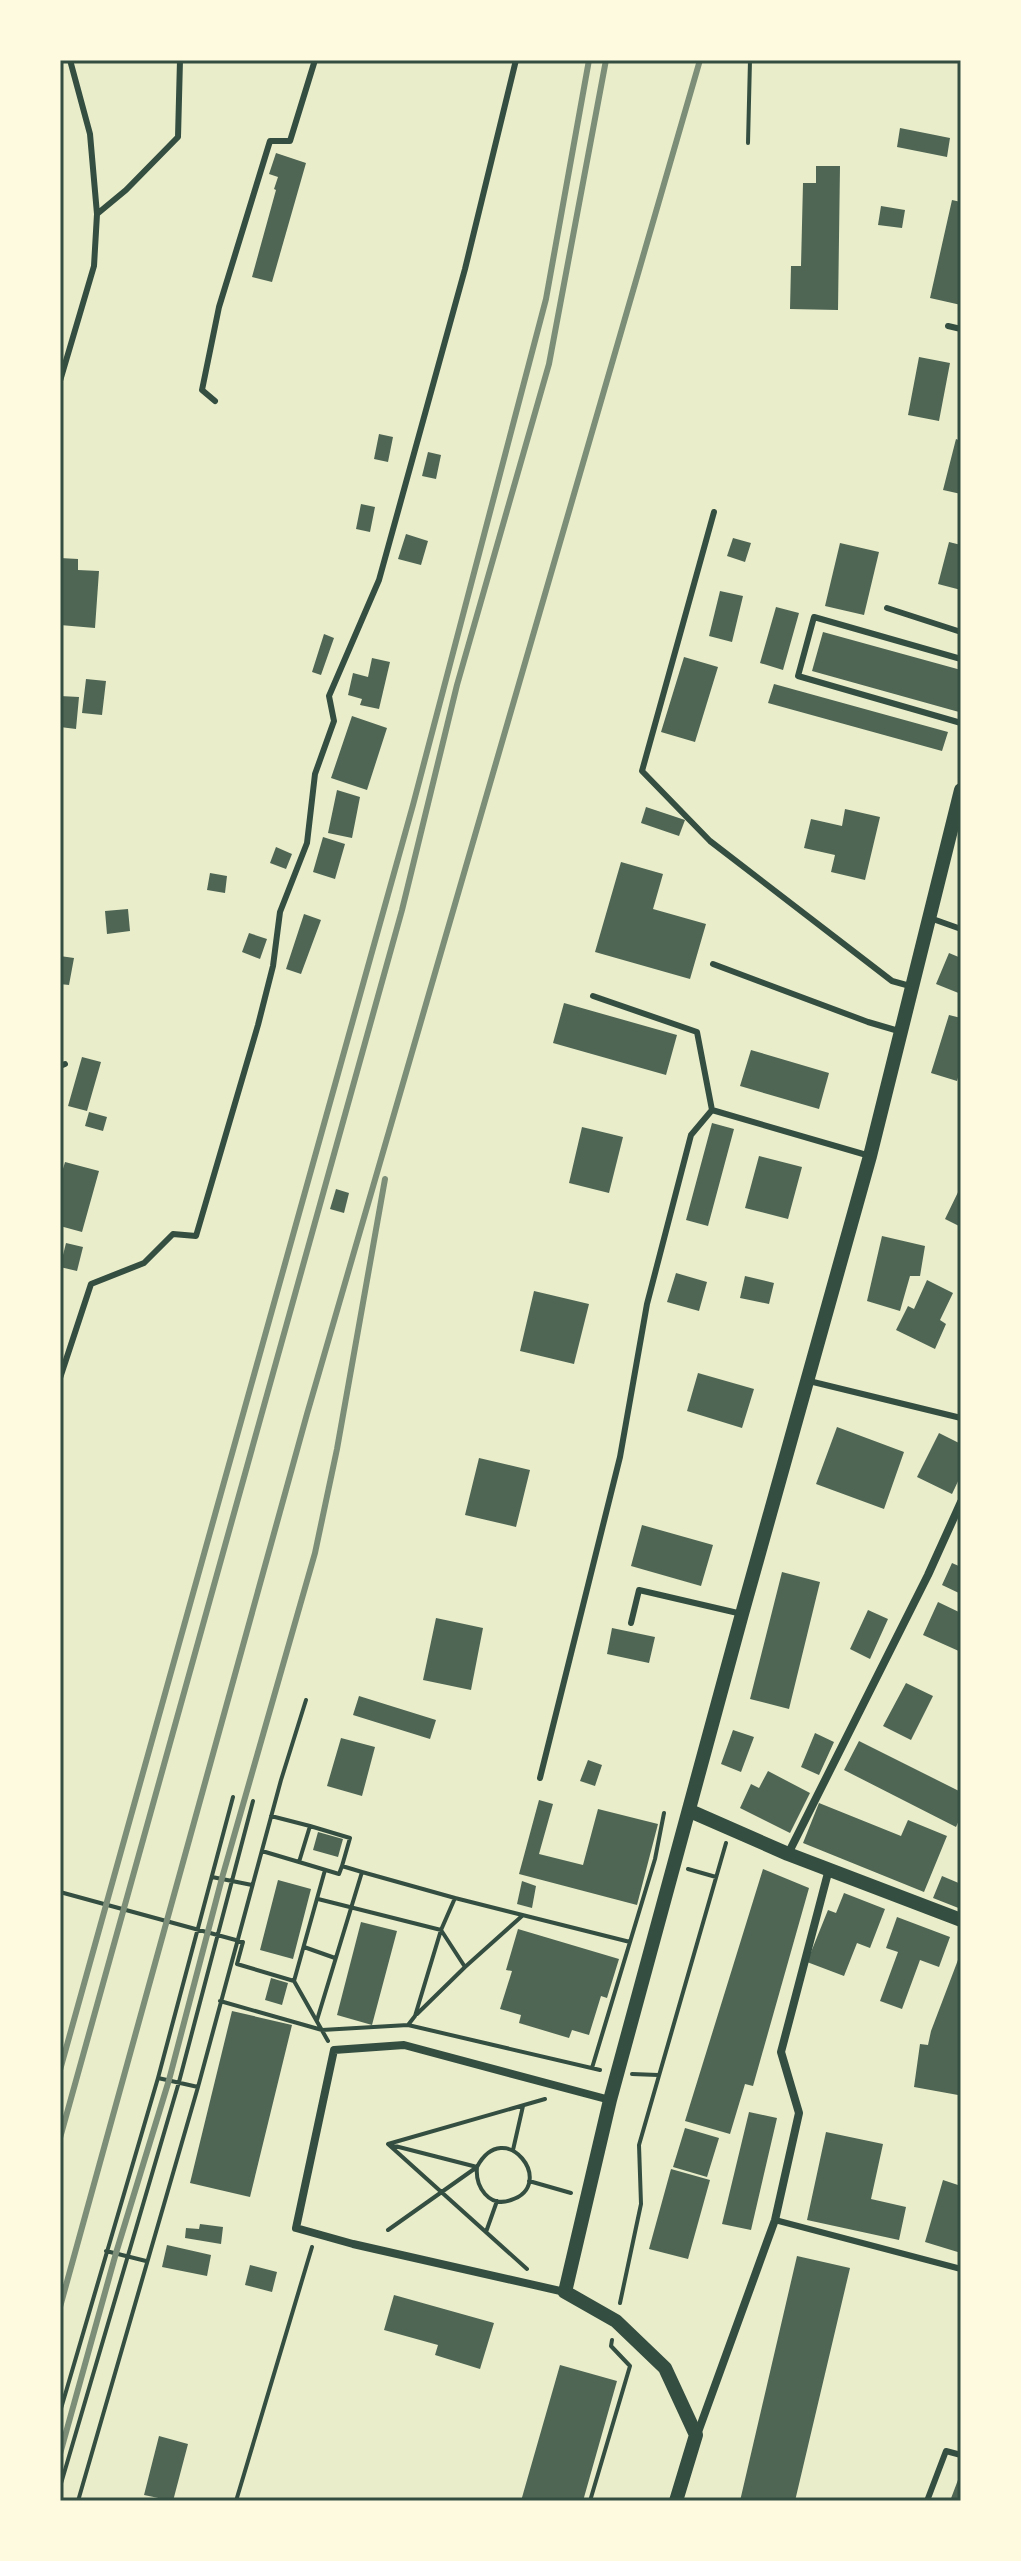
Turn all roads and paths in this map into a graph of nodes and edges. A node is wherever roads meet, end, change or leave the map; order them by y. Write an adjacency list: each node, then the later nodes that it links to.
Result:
1 (70, 60): 7 (lane)
2 (180, 60): 7 (lane)
3 (315, 60): 11 (lane)
4 (516, 60): 26 (lane)
5 (750, 60): 6 (path)
6 (748, 143)
7 (97, 214): 10 (lane)
8 (948, 326): 9 (lane)
9 (961, 329)
10 (60, 381)
11 (215, 401)
12 (714, 512): 21 (lane)
13 (887, 608): 14 (lane)
14 (961, 632)
15 (961, 659): 16 (lane)
16 (961, 723)
17 (961, 790): 18 (street)
18 (930, 918): 19 (lane); 21 (street)
19 (961, 929)
20 (713, 964): 23 (lane)
21 (913, 987): 23 (street)
22 (593, 996): 24 (lane)
23 (902, 1032): 25 (street)
24 (712, 1110): 25 (lane); 33 (lane)
25 (870, 1156): 27 (street)
26 (60, 1378)
27 (807, 1381): 28 (lane); 30 (street)
28 (961, 1418)
29 (961, 1502): 42 (street)
30 (742, 1614): 31 (lane); 36 (street)
31 (631, 1623)
32 (306, 1700): 38 (path)
33 (540, 1778)
34 (233, 1797): 48 (path)
35 (253, 1801): 49 (path)
36 (690, 1811): 40 (street); 72 (street)
37 (664, 1813): 58 (path)
38 (271, 1816): 39 (path); 41 (path)
39 (310, 1826): 43 (path); 44 (path)
40 (731, 1829): 42 (street); 91 (path)
41 (262, 1851): 43 (path); 50 (path)
42 (788, 1854): 45 (street)
43 (299, 1862): 46 (path)
44 (342, 1866): 46 (path); 47 (path)
45 (829, 1869): 56 (street); 81 (street)
46 (325, 1870): 53 (path)
47 (362, 1872): 52 (path); 54 (path)
48 (212, 1877): 49 (path); 68 (path)
49 (233, 1881): 50 (path); 69 (path)
50 (252, 1885): 70 (path)
51 (60, 1892): 62 (path)
52 (455, 1898): 55 (path); 57 (path)
53 (318, 1899): 54 (path); 59 (path)
54 (352, 1908): 57 (path); 60 (path)
55 (522, 1916): 58 (path); 61 (path)
56 (961, 1920)
57 (441, 1930): 61 (path); 63 (path)
58 (630, 1942): 67 (path)
59 (304, 1947): 60 (path); 62 (path)
60 (336, 1958): 64 (path)
61 (465, 1967): 63 (path)
62 (294, 1981): 64 (path)
63 (415, 2016): 65 (path)
64 (317, 2020): 66 (path)
65 (408, 2025)
66 (334, 2050): 71 (street); 84 (street)
67 (592, 2068)
68 (158, 2078): 69 (path); 85 (path)
69 (179, 2082): 70 (path); 86 (path)
70 (198, 2087): 87 (path)
71 (574, 2090): 72 (street); 73 (path)
72 (610, 2100): 90 (street)
73 (524, 2105): 74 (path); 75 (path)
74 (388, 2144): 76 (path); 78 (path)
75 (513, 2150): 76 (path); 77 (path)
76 (477, 2167): 78 (path); 80 (path)
77 (529, 2181): 79 (path); 80 (path)
78 (441, 2193): 82 (path); 83 (path)
79 (571, 2193)
80 (497, 2201): 83 (path)
81 (775, 2220): 88 (lane); 93 (street)
82 (388, 2230)
83 (486, 2232): 89 (path)
84 (316, 2233): 89 (street); 97 (path)
85 (106, 2251): 86 (path); 92 (path)
86 (126, 2257): 87 (path); 95 (path)
87 (146, 2261): 96 (path)
88 (961, 2269)
89 (549, 2288): 90 (street)
90 (565, 2292): 91 (street)
91 (616, 2321): 93 (street); 98 (path)
92 (60, 2412)
93 (696, 2435): 99 (street)
94 (961, 2455): 100 (lane)
95 (60, 2487)
96 (78, 2501)
97 (236, 2501)
98 (590, 2501)
99 (676, 2501)
100 (927, 2501)

